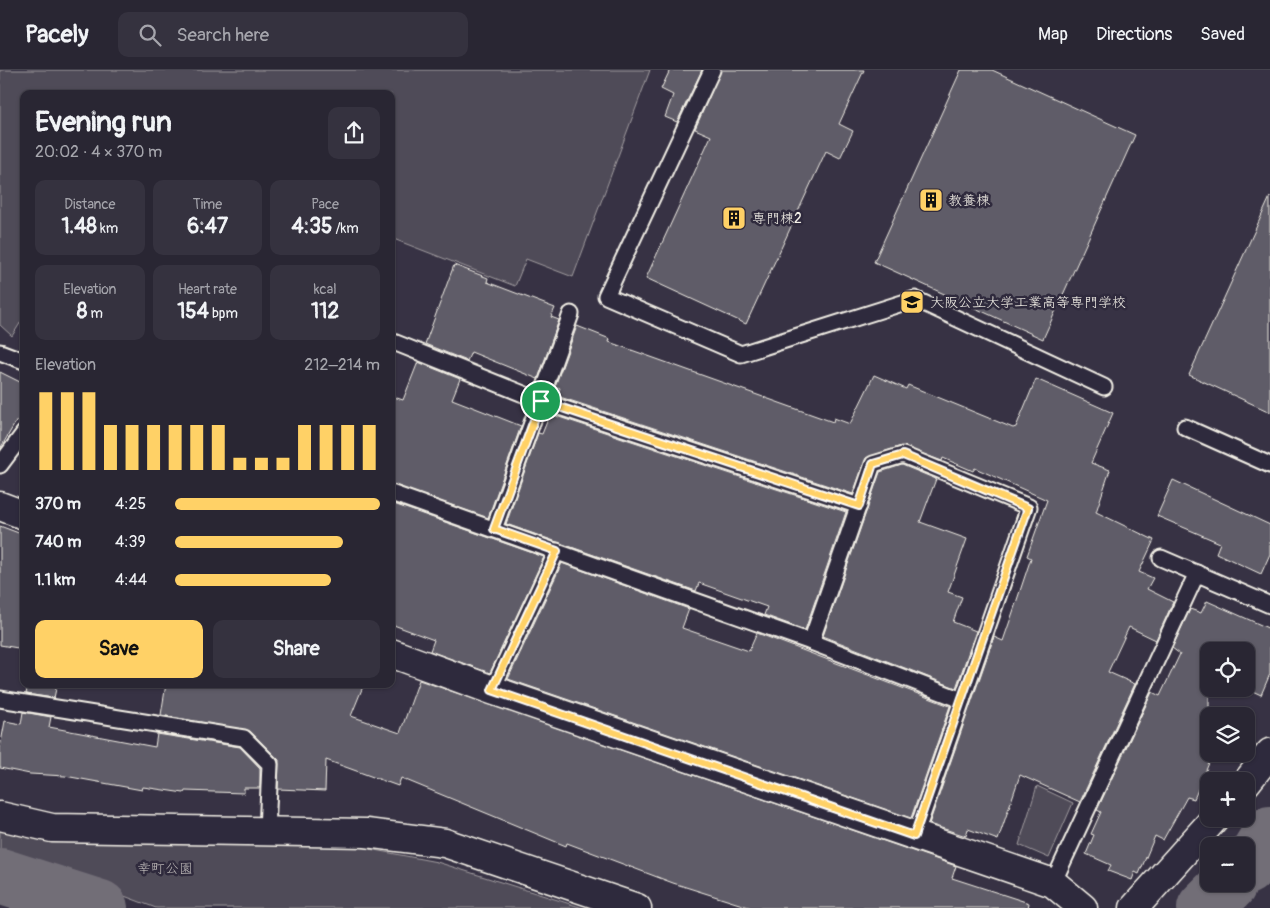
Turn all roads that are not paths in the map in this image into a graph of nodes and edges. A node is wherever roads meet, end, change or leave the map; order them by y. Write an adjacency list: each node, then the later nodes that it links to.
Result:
1 (712, 70): 6 (lane)
2 (571, 314): 7 (lane)
3 (395, 343): 7 (lane)
4 (0, 352): 5 (lane)
5 (20, 360)
6 (1104, 387)
7 (541, 401): 14 (lane); 16 (lane)
8 (1185, 427): 11 (lane)
9 (20, 438): 10 (lane)
10 (0, 465)
11 (1270, 465)
12 (395, 493): 16 (lane)
13 (0, 506): 15 (street)
14 (859, 506): 21 (lane); 25 (lane)
15 (20, 514)
16 (494, 529): 17 (lane)
17 (557, 551): 21 (lane); 23 (lane)
18 (1161, 558): 19 (lane)
19 (1197, 573): 20 (lane); 32 (lane)
20 (1270, 605)
21 (811, 642): 25 (lane)
22 (395, 654): 23 (street)
23 (492, 690): 31 (street)
24 (0, 699): 30 (lane)
25 (962, 700): 31 (lane)
26 (1270, 753): 27 (street)
27 (1255, 772)
28 (0, 816): 30 (street)
29 (1207, 827): 35 (street)
30 (267, 831): 33 (street)
31 (914, 836): 32 (street)
32 (1053, 883): 34 (street)
33 (637, 908)
34 (1083, 908)
35 (1134, 908)

